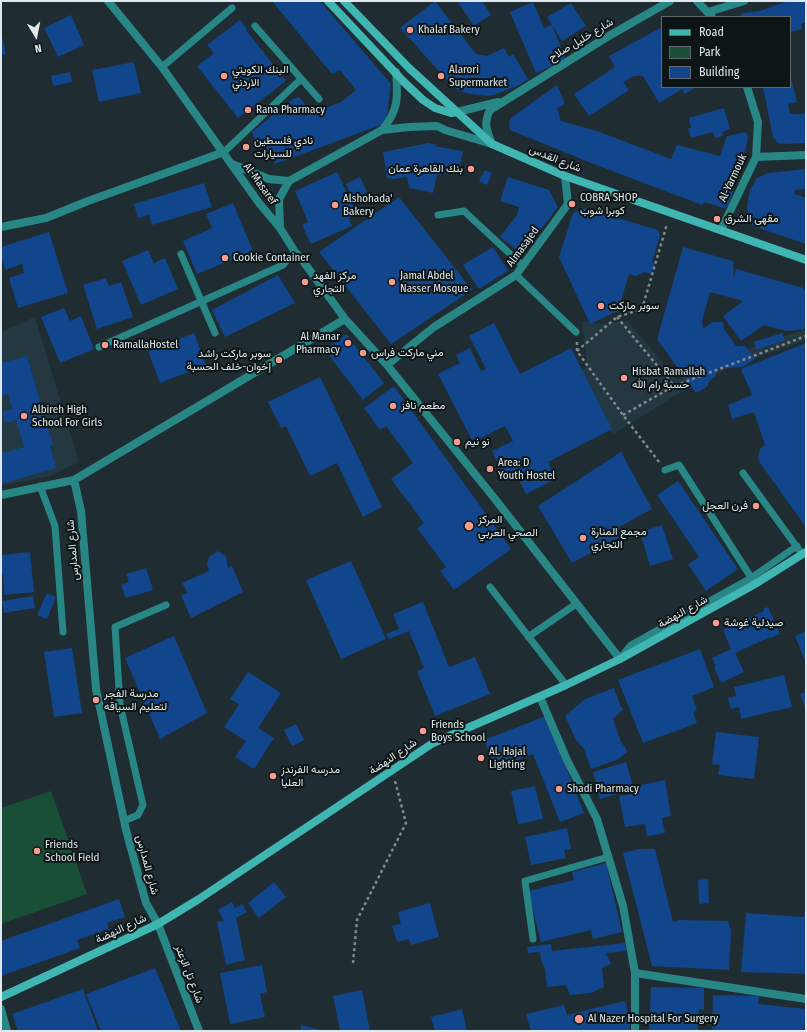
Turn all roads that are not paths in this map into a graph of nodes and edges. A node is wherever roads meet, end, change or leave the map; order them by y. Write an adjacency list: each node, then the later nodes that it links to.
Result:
1 (108, 1): 10 (street)
2 (328, 1): 11 (main road)
3 (344, 1): 16 (main road, شارع القدس)
4 (670, 1): 15 (street, شارع خليل صلاح)
5 (697, 1): 8 (street)
6 (744, 1): 8 (street)
7 (232, 8): 10 (lane)
8 (710, 14)
9 (255, 26): 12 (lane)
10 (162, 67): 19 (street)
11 (396, 72): 16 (main road); 17 (street)
12 (301, 79): 14 (lane); 19 (lane)
13 (747, 88): 21 (street, Al-Yarmouk)
14 (319, 99)
15 (505, 100): 16 (street); 18 (street)
16 (457, 112): 18 (main road, شارع القدس)
17 (382, 130): 18 (street); 24 (street)
18 (492, 144): 23 (main road, شارع القدس)
19 (224, 152): 22 (street); 26 (street)
20 (806, 155): 21 (street)
21 (756, 158): 28 (street, Al-Yarmouk)
22 (232, 164): 24 (street, Al-Masaref); 27 (street, Al-Masaref)
23 (565, 176): 28 (main road, شارع القدس); 32 (street, Almasajed)
24 (289, 181): 27 (street, Al-Masaref)
25 (438, 215): 32 (lane)
26 (1, 226)
27 (280, 228): 29 (street, Al-Masaref)
28 (721, 230): 31 (main road, شارع القدس)
29 (295, 252): 34 (lane); 35 (street, Al-Masaref)
30 (181, 254): 34 (lane)
31 (806, 260)
32 (522, 265): 33 (street, Almasajed)
33 (516, 275): 36 (lane); 39 (street, Almasajed)
34 (201, 301): 37 (lane); 38 (lane)
35 (345, 318): 39 (street, Al-Masaref); 42 (street)
36 (576, 332)
37 (215, 333)
38 (99, 347)
39 (387, 365): 49 (street, Al-Masaref)
40 (665, 470): 47 (lane)
41 (743, 473): 45 (lane)
42 (74, 480): 43 (street); 56 (street, شارع المدارس)
43 (40, 486): 44 (street); 51 (lane)
44 (1, 495)
45 (797, 546): 46 (lane); 47 (lane)
46 (804, 553): 47 (main road, شارع النهضة)
47 (753, 581): 53 (main road, شارع النهضة)
48 (490, 587): 52 (lane)
49 (576, 604): 52 (lane); 53 (street, Al-Masaref)
50 (166, 605): 56 (lane)
51 (63, 632)
52 (528, 636): 54 (lane)
53 (620, 659): 54 (main road, شارع النهضة)
54 (566, 685): 55 (main road, شارع النهضة)
55 (540, 697): 57 (street); 58 (main road, شارع النهضة)
56 (124, 821): 58 (street, شارع المدارس)
57 (608, 857): 59 (lane); 60 (street)
58 (158, 924): 61 (main road, شارع النهضة); 65 (street, شارع تل الزعتر)
59 (533, 939)
60 (635, 973): 62 (street); 66 (street)
61 (1, 997)
62 (806, 999)
63 (1, 1009): 64 (street)
64 (6, 1031)
65 (199, 1031)
66 (635, 1031)

